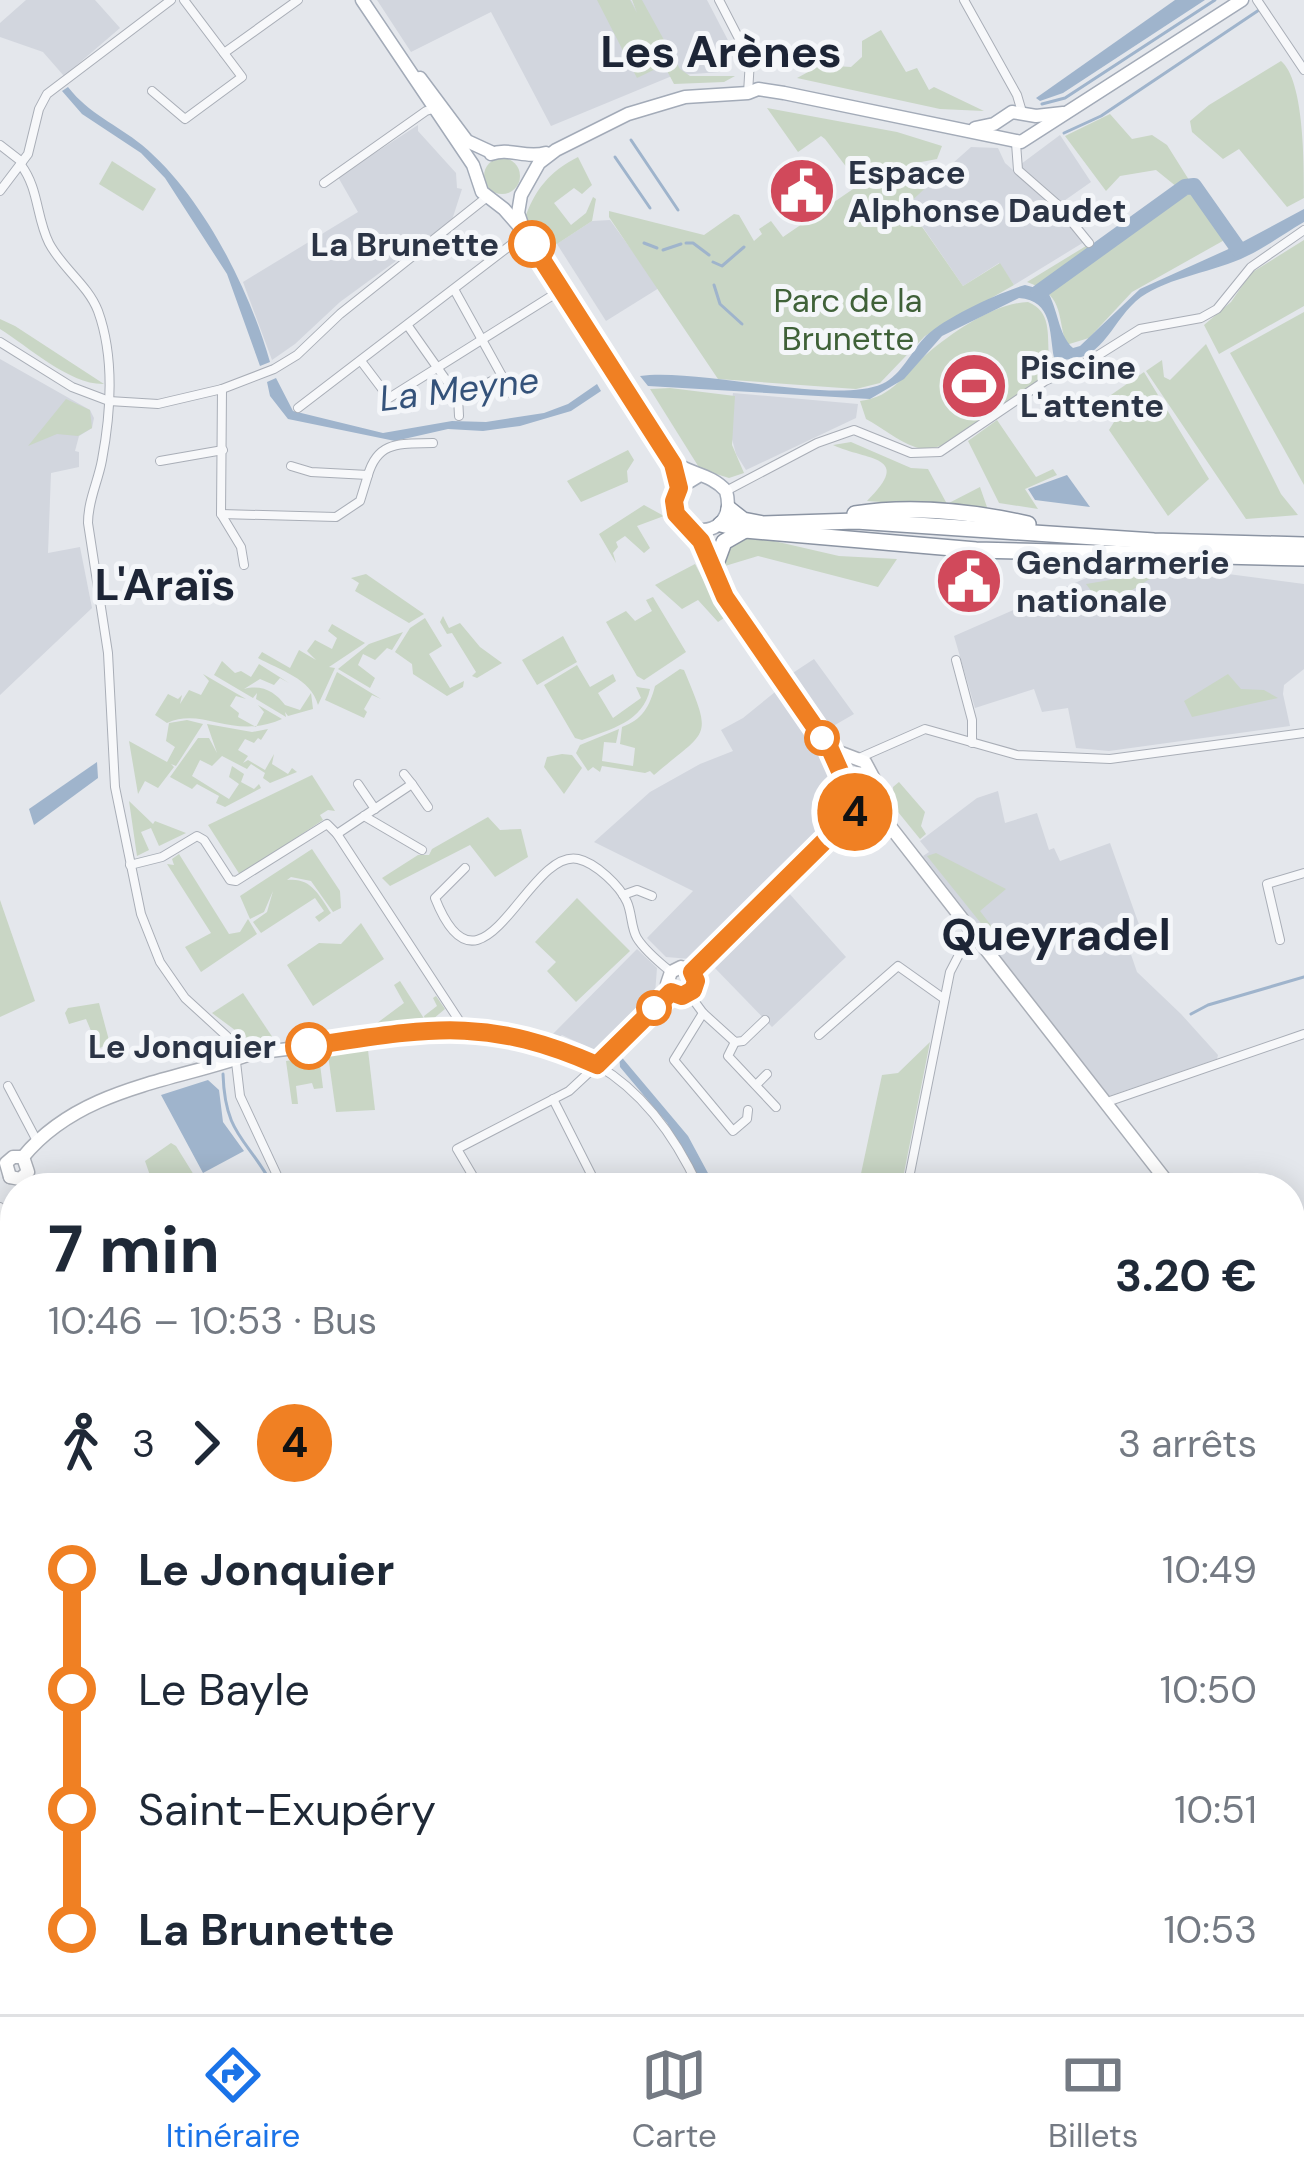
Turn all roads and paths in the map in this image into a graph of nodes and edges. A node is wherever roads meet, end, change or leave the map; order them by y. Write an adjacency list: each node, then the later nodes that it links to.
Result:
1 (170, 0): 27 (street)
2 (184, 0): 9 (street)
3 (298, 0): 9 (street)
4 (719, 0): 14 (street)
5 (964, 0): 12 (street)
6 (1242, 0): 15 (main road)
7 (1257, 0): 11 (street)
8 (365, 1): 10 (main road)
9 (224, 53): 13 (street)
10 (404, 59): 16 (main road); 19 (main road)
11 (1304, 70)
12 (1012, 87): 17 (street); 18 (street)
13 (152, 91)
14 (748, 93): 20 (main road); 24 (main road)
15 (1076, 109): 17 (main road); 21 (main road)
16 (426, 111): 19 (street); 28 (main road); 30 (street)
17 (1024, 113): 18 (main road); 21 (main road)
18 (1005, 117): 20 (main road); 22 (main road)
19 (458, 131): 25 (main road)
20 (963, 131): 22 (main road)
21 (1031, 134): 22 (main road)
22 (1012, 142): 36 (street)
23 (0, 145): 27 (street)
24 (556, 150): 26 (main road); 29 (main road)
25 (493, 152): 26 (main road); 28 (main road)
26 (515, 154): 29 (main road)
27 (21, 163): 31 (street); 48 (street)
28 (477, 174): 33 (main road)
29 (528, 178): 32 (main road)
30 (324, 183)
31 (0, 191)
32 (521, 195): 33 (main road); 35 (main road)
33 (492, 200): 35 (main road); 45 (street)
34 (1304, 230): 58 (street)
35 (520, 237): 37 (street); 54 (main road)
36 (1088, 243)
37 (455, 290): 39 (street); 40 (street)
38 (550, 297): 40 (street)
39 (408, 326): 42 (street); 43 (street)
40 (483, 339): 43 (street); 44 (street)
41 (0, 342): 48 (street)
42 (362, 361): 43 (street); 49 (street)
43 (436, 368): 47 (street)
44 (502, 376): 46 (street); 47 (street)
45 (222, 389): 48 (street); 52 (street)
46 (512, 394)
47 (458, 397): 50 (street)
48 (110, 400): 91 (street)
49 (298, 408)
50 (459, 416)
51 (433, 443): 56 (street)
52 (224, 450): 53 (street); 60 (street)
53 (160, 461)
54 (673, 464): 57 (main road); 59 (main road)
55 (292, 466): 56 (street)
56 (368, 475): 60 (street)
57 (697, 477): 58 (main road); 59 (main road)
58 (726, 491): 62 (main road)
59 (674, 497): 65 (main road)
60 (221, 514): 72 (street)
61 (851, 515): 63 (highway); 67 (highway); 68 (highway)
62 (723, 519): 64 (highway); 65 (main road); 66 (highway); 71 (main road)
63 (829, 522): 64 (highway); 67 (highway)
64 (787, 524): 67 (highway)
65 (694, 530): 73 (main road)
66 (745, 530): 69 (highway); 71 (highway)
67 (1030, 533): 68 (highway)
68 (1072, 534): 69 (highway)
69 (1230, 551): 70 (highway); 70 (highway)
70 (1304, 552)
71 (717, 561): 73 (main road)
72 (244, 566)
73 (740, 616): 77 (main road)
74 (956, 660): 76 (street)
75 (1304, 733): 76 (street)
76 (973, 743): 78 (street)
77 (830, 749): 79 (main road); 80 (main road)
78 (877, 750): 79 (street); 81 (street)
79 (855, 758): 80 (main road); 81 (main road)
80 (842, 770): 85 (main road)
81 (870, 770): 85 (main road)
82 (404, 774): 84 (street)
83 (358, 784): 87 (street)
84 (412, 784): 86 (street); 87 (street)
85 (871, 804): 96 (main road); 99 (main road)
86 (428, 807)
87 (374, 808): 88 (street)
88 (364, 816): 89 (street); 90 (street)
89 (337, 834): 91 (street); 105 (street)
90 (422, 850)
91 (130, 865): 109 (street)
92 (465, 868): 94 (street)
93 (1304, 873): 97 (street)
94 (622, 895): 95 (street); 98 (street)
95 (652, 896)
96 (976, 937): 102 (street); 115 (main road)
97 (1280, 940)
98 (671, 972): 99 (main road); 100 (main road)
99 (692, 972): 101 (main road)
100 (671, 992): 101 (main road); 110 (main road)
101 (689, 994): 103 (street)
102 (943, 998): 107 (street); 126 (street)
103 (703, 1013): 108 (street); 117 (street)
104 (765, 1020): 108 (street)
105 (464, 1029): 109 (main road); 110 (main road)
106 (1304, 1034): 115 (street)
107 (819, 1035)
108 (735, 1042): 112 (street)
109 (232, 1053): 118 (main road); 122 (street)
110 (597, 1065): 114 (street); 125 (street)
111 (767, 1074): 112 (street)
112 (756, 1085): 116 (street)
113 (8, 1086): 118 (street)
114 (553, 1099): 123 (street); 124 (street)
115 (1106, 1103): 127 (main road)
116 (776, 1107)
117 (748, 1110)
118 (37, 1141): 119 (main road)
119 (22, 1157): 120 (main road); 121 (main road)
120 (6, 1167)
121 (26, 1173)
122 (276, 1173)
123 (472, 1173)
124 (590, 1173)
125 (691, 1173)
126 (910, 1173)
127 (1160, 1173)

